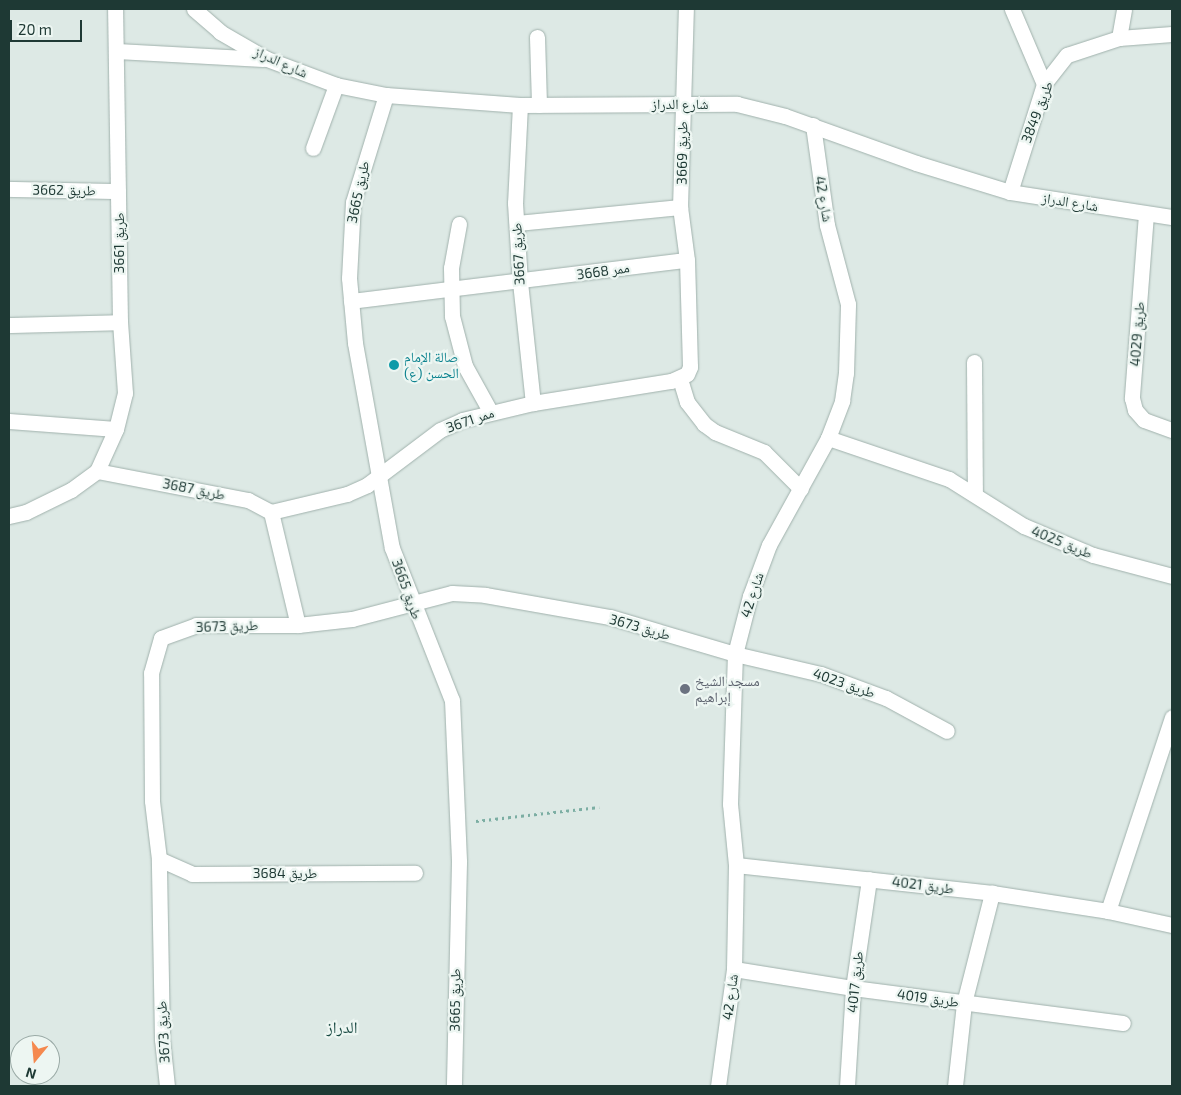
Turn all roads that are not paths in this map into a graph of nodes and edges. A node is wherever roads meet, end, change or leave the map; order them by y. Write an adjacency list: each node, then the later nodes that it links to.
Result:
1 (115, 9): 9 (street, طريق 3661)
2 (194, 9): 10 (street, شارع الدراز)
3 (686, 9): 14 (street, طريق 3669)
4 (1012, 9): 11 (street)
5 (1124, 9): 8 (street)
6 (1172, 34): 8 (street, طريق 3849)
7 (537, 38): 16 (street)
8 (1119, 38): 11 (street, طريق 3849)
9 (117, 52): 10 (street); 20 (street, طريق 3661)
10 (267, 59): 12 (street, شارع الدراز)
11 (1044, 84): 21 (street, طريق 3849)
12 (336, 85): 13 (street, شارع الدراز); 18 (street)
13 (386, 95): 15 (street, شارع الدراز); 30 (street, طريق 3665)
14 (683, 104): 16 (street, شارع الدراز); 17 (street, شارع الدراز); 22 (street, طريق 3669)
15 (520, 105): 16 (street, شارع الدراز); 25 (street, طريق 3667)
16 (539, 105)
17 (813, 125): 21 (street, شارع الدراز); 40 (street, شارع 42)
18 (313, 148)
19 (9, 189): 20 (street, طريق 3662)
20 (118, 191): 31 (street, طريق 3661)
21 (1010, 192): 23 (street, شارع الدراز)
22 (680, 207): 25 (street); 27 (street, طريق 3669)
23 (1146, 214): 24 (street, شارع الدراز); 39 (street, طريق 4029)
24 (1172, 217)
25 (517, 223): 28 (street, طريق 3667)
26 (459, 224): 29 (street)
27 (687, 260): 28 (street, ممر 3668); 34 (street, طريق 3669)
28 (520, 282): 29 (street, ممر 3668); 35 (street, طريق 3667)
29 (450, 290): 30 (street, ممر 3668); 36 (street)
30 (351, 301): 42 (street, طريق 3665)
31 (120, 322): 32 (street); 38 (street, طريق 3661)
32 (9, 325)
33 (974, 362): 44 (street)
34 (683, 376): 35 (street, ممر 3671); 43 (street)
35 (534, 403): 36 (street, ممر 3671)
36 (490, 411): 42 (street, ممر 3671)
37 (9, 421): 38 (street)
38 (116, 429): 41 (street, طريق 3661)
39 (1172, 430)
40 (828, 438): 43 (street, شارع 42); 44 (street, طريق 4025)
41 (97, 471): 45 (street, طريق 3687); 46 (street)
42 (378, 478): 45 (street, ممر 3671); 48 (street, طريق 3665)
43 (801, 489): 50 (street, شارع 42)
44 (975, 494): 47 (street, طريق 4025)
45 (271, 512): 49 (street)
46 (9, 516)
47 (1172, 576)
48 (411, 602): 49 (street, طريق 3673); 50 (street, طريق 3673); 65 (street, طريق 3665)
49 (298, 625): 53 (street, طريق 3673)
50 (735, 654): 52 (street, طريق 4023); 54 (street, شارع 42)
51 (1172, 717): 58 (street)
52 (947, 731)
53 (159, 859): 55 (street, طريق 3684); 64 (street, طريق 3673)
54 (736, 865): 56 (street, طريق 4021); 60 (street, شارع 42)
55 (415, 873)
56 (869, 879): 57 (street, طريق 4021); 61 (street, طريق 4017)
57 (992, 893): 58 (street, طريق 4021); 62 (street)
58 (1108, 911): 59 (street, طريق 4021)
59 (1172, 925)
60 (734, 969): 61 (street, طريق 4019); 66 (street, شارع 42)
61 (853, 988): 62 (street, طريق 4019); 68 (street, طريق 4017)
62 (964, 1003): 63 (street, طريق 4019); 69 (street)
63 (1123, 1023)
64 (168, 1086)
65 (454, 1086)
66 (718, 1086): 67 (street)
67 (725, 1086)
68 (847, 1086)
69 (955, 1086)

